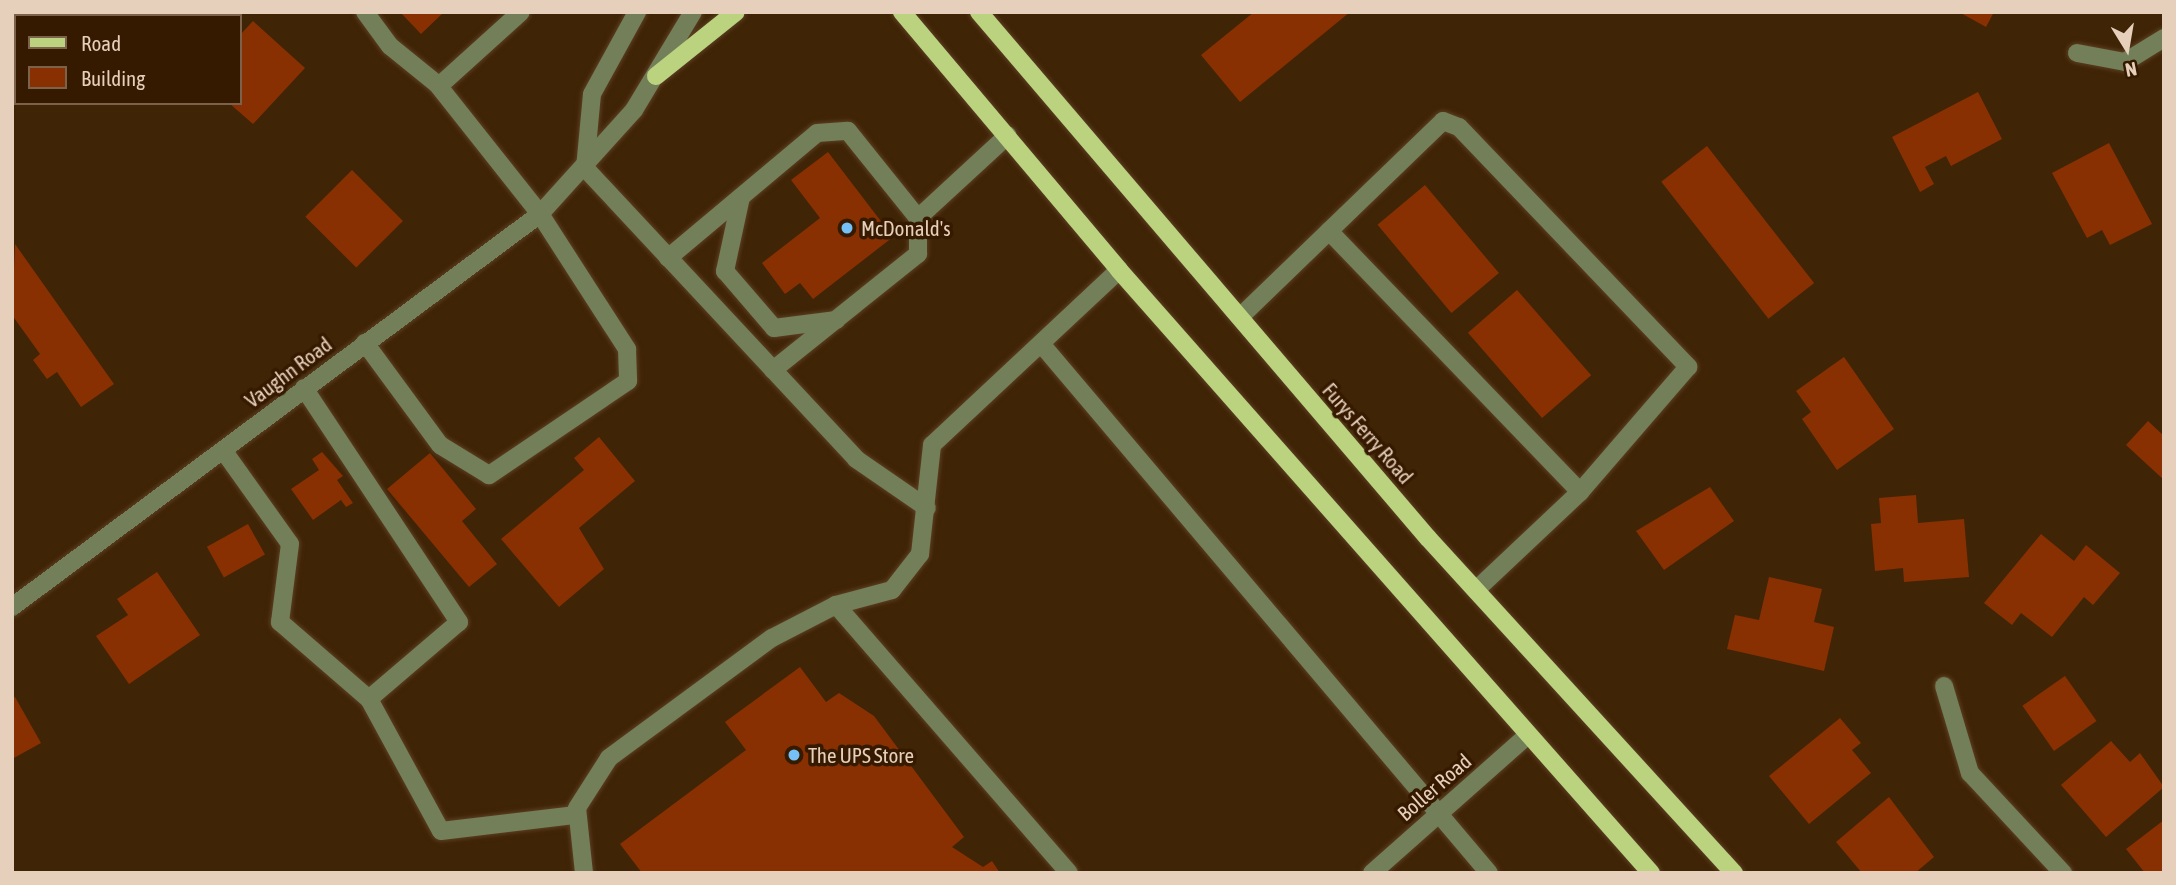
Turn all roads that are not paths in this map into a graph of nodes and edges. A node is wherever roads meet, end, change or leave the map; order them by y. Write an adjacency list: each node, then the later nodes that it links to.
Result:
1 (365, 12): 11 (street)
2 (520, 12): 11 (street)
3 (638, 12): 13 (street)
4 (694, 12): 10 (street, Vaughn Road)
5 (736, 12): 10 (main road)
6 (902, 12): 12 (main road)
7 (979, 12): 20 (main road, Furys Ferry Road)
8 (2164, 38): 9 (street)
9 (2077, 53)
10 (656, 76): 13 (street, Vaughn Road)
11 (439, 86): 15 (street)
12 (1008, 135): 16 (street); 19 (main road)
13 (584, 168): 15 (street, Vaughn Road); 18 (street)
14 (741, 197): 16 (street); 18 (street); 21 (street)
15 (540, 214): 22 (street, Vaughn Road); 22 (street)
16 (918, 218): 21 (street)
17 (1329, 231): 20 (street); 27 (street); 27 (street)
18 (668, 258): 24 (street)
19 (1119, 270): 23 (street); 34 (main road)
20 (1240, 317): 29 (main road, Furys Ferry Road)
21 (836, 320): 24 (street)
22 (365, 343): 25 (street, Vaughn Road)
23 (1043, 346): 28 (street); 35 (street)
24 (773, 370): 28 (street)
25 (304, 388): 26 (street, Vaughn Road); 33 (street)
26 (223, 450): 31 (street, Vaughn Road); 33 (street)
27 (1580, 492): 29 (street)
28 (927, 508): 30 (street)
29 (1476, 590): 42 (main road, Furys Ferry Road)
30 (836, 605): 36 (street); 38 (street)
31 (12, 607)
32 (1944, 686): 43 (street)
33 (369, 699): 36 (street)
34 (1527, 736): 35 (street, Boller Road); 41 (main road)
35 (1438, 813): 39 (street, Boller Road); 40 (street)
36 (576, 815): 37 (street)
37 (584, 873)
38 (1069, 873)
39 (1372, 873)
40 (1489, 873)
41 (1651, 873)
42 (1734, 873)
43 (2063, 873)

